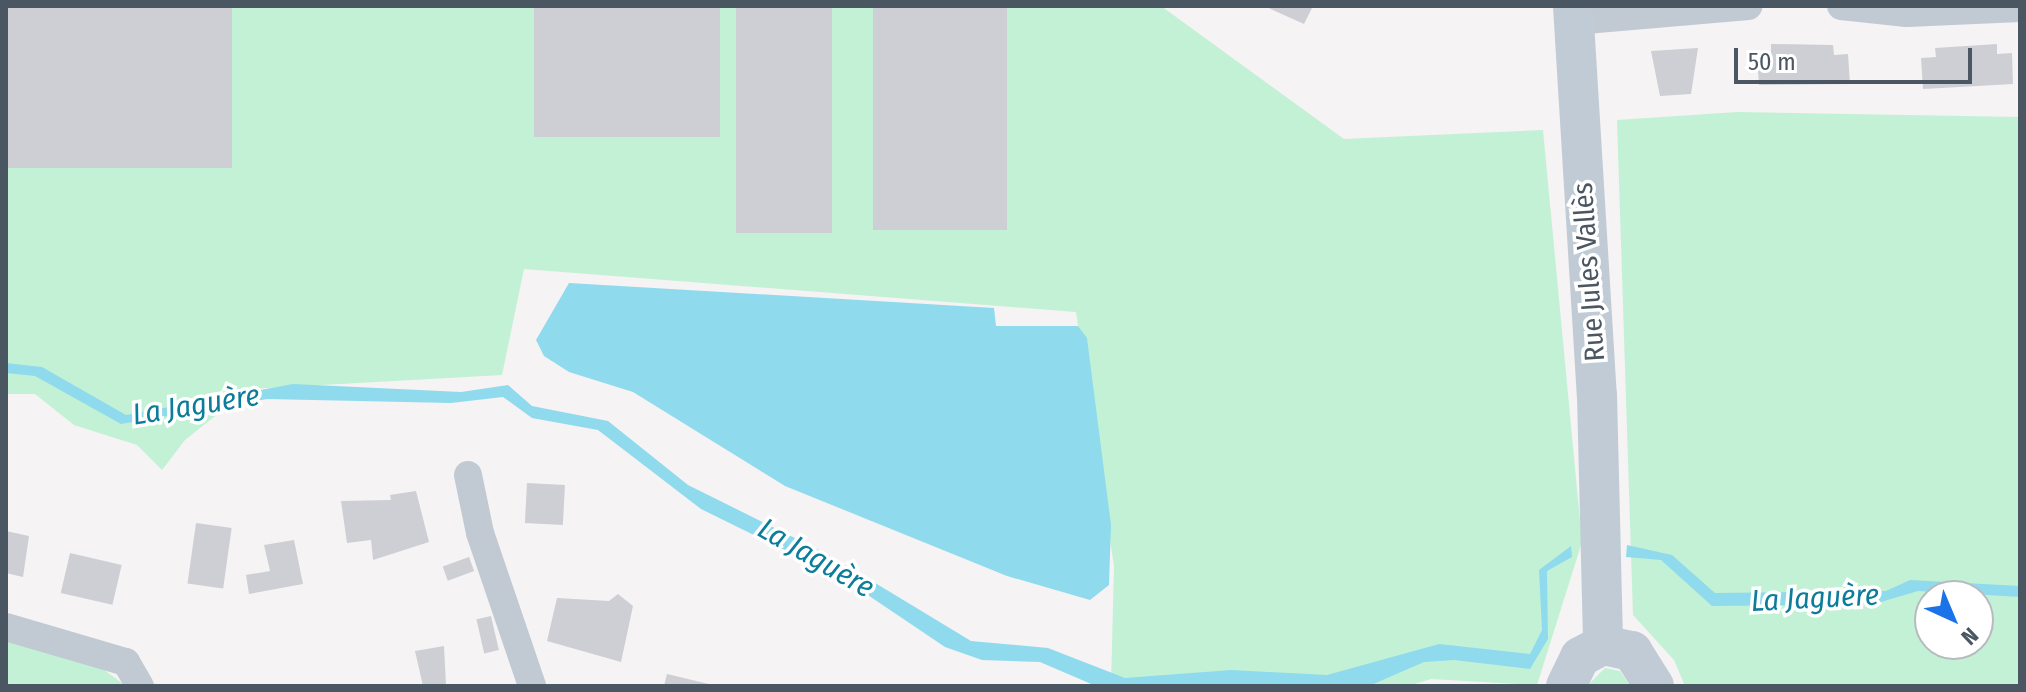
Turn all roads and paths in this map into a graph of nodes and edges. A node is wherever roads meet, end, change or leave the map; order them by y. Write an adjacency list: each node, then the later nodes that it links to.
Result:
1 (1748, 6): 4 (street)
2 (1841, 6): 3 (street)
3 (2005, 8)
4 (1574, 14): 7 (street, Rue Jules Vallès)
5 (468, 475): 9 (street)
6 (6, 627): 8 (street)
7 (1603, 645): 10 (street); 11 (street)
8 (140, 686)
9 (532, 686)
10 (1566, 686)
11 (1654, 686)

